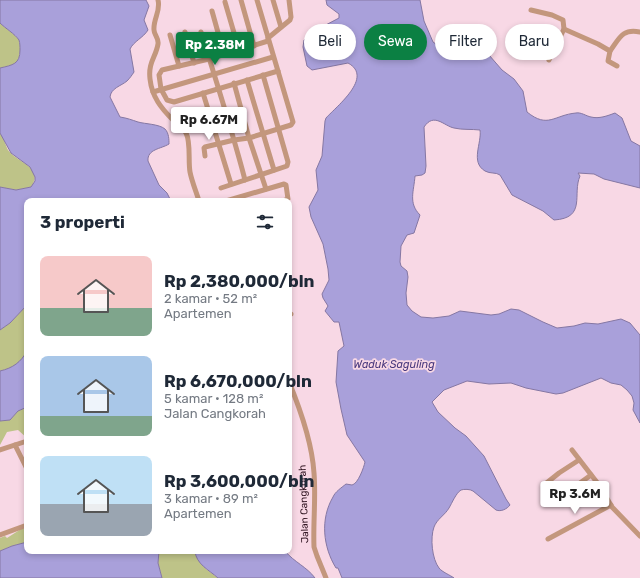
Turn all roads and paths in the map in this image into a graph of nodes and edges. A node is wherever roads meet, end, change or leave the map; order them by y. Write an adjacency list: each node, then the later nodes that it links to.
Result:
1 (158, 0): 33 (street)
2 (241, 0): 17 (street)
3 (257, 0): 16 (street)
4 (273, 0): 10 (street)
5 (289, 0): 10 (street)
6 (225, 2): 18 (street)
7 (531, 10): 9 (street)
8 (212, 11): 20 (street)
9 (563, 24)
10 (281, 27): 16 (street)
11 (564, 29): 19 (street)
12 (185, 32): 23 (street)
13 (201, 32): 22 (street)
14 (640, 32): 19 (street)
15 (170, 35): 24 (street)
16 (268, 40): 17 (street); 21 (street)
17 (254, 46): 18 (street)
18 (240, 50): 20 (street)
19 (610, 51): 25 (street)
20 (224, 54): 22 (street)
21 (273, 57): 26 (street); 27 (street)
22 (209, 59): 23 (street); 27 (street)
23 (194, 63): 24 (street)
24 (179, 66): 32 (street)
25 (617, 66)
26 (278, 71): 28 (street); 35 (street)
27 (214, 74): 31 (street); 32 (street)
28 (263, 76): 29 (street); 35 (street)
29 (247, 80): 30 (street); 36 (street)
30 (234, 83): 31 (street); 37 (street)
31 (217, 88): 34 (street); 38 (street)
32 (161, 90): 33 (street); 34 (street)
33 (153, 92): 47 (street)
34 (203, 93): 39 (street)
35 (278, 129): 36 (street); 41 (street)
36 (263, 134): 37 (street); 41 (street)
37 (249, 138): 38 (street); 42 (street)
38 (234, 140): 39 (street); 43 (street)
39 (219, 143): 40 (street); 44 (street)
40 (206, 156)
41 (274, 170): 42 (street)
42 (261, 174): 43 (street); 46 (street)
43 (245, 180): 44 (street)
44 (231, 184): 45 (street)
45 (221, 188)
46 (266, 189): 48 (street); 49 (street)
47 (198, 198)
48 (236, 198)
49 (286, 198)
50 (292, 390): 65 (street, Jalan Cangkorah)
51 (24, 442): 52 (street)
52 (15, 445): 53 (street); 56 (street)
53 (0, 450)
54 (572, 450): 55 (street)
55 (580, 460): 57 (street); 59 (street)
56 (24, 463)
57 (591, 475): 58 (street); 60 (street)
58 (580, 483)
59 (544, 485)
60 (611, 505): 63 (street); 64 (street)
61 (24, 526): 62 (street)
62 (0, 535)
63 (640, 536)
64 (548, 539)
65 (326, 578)

